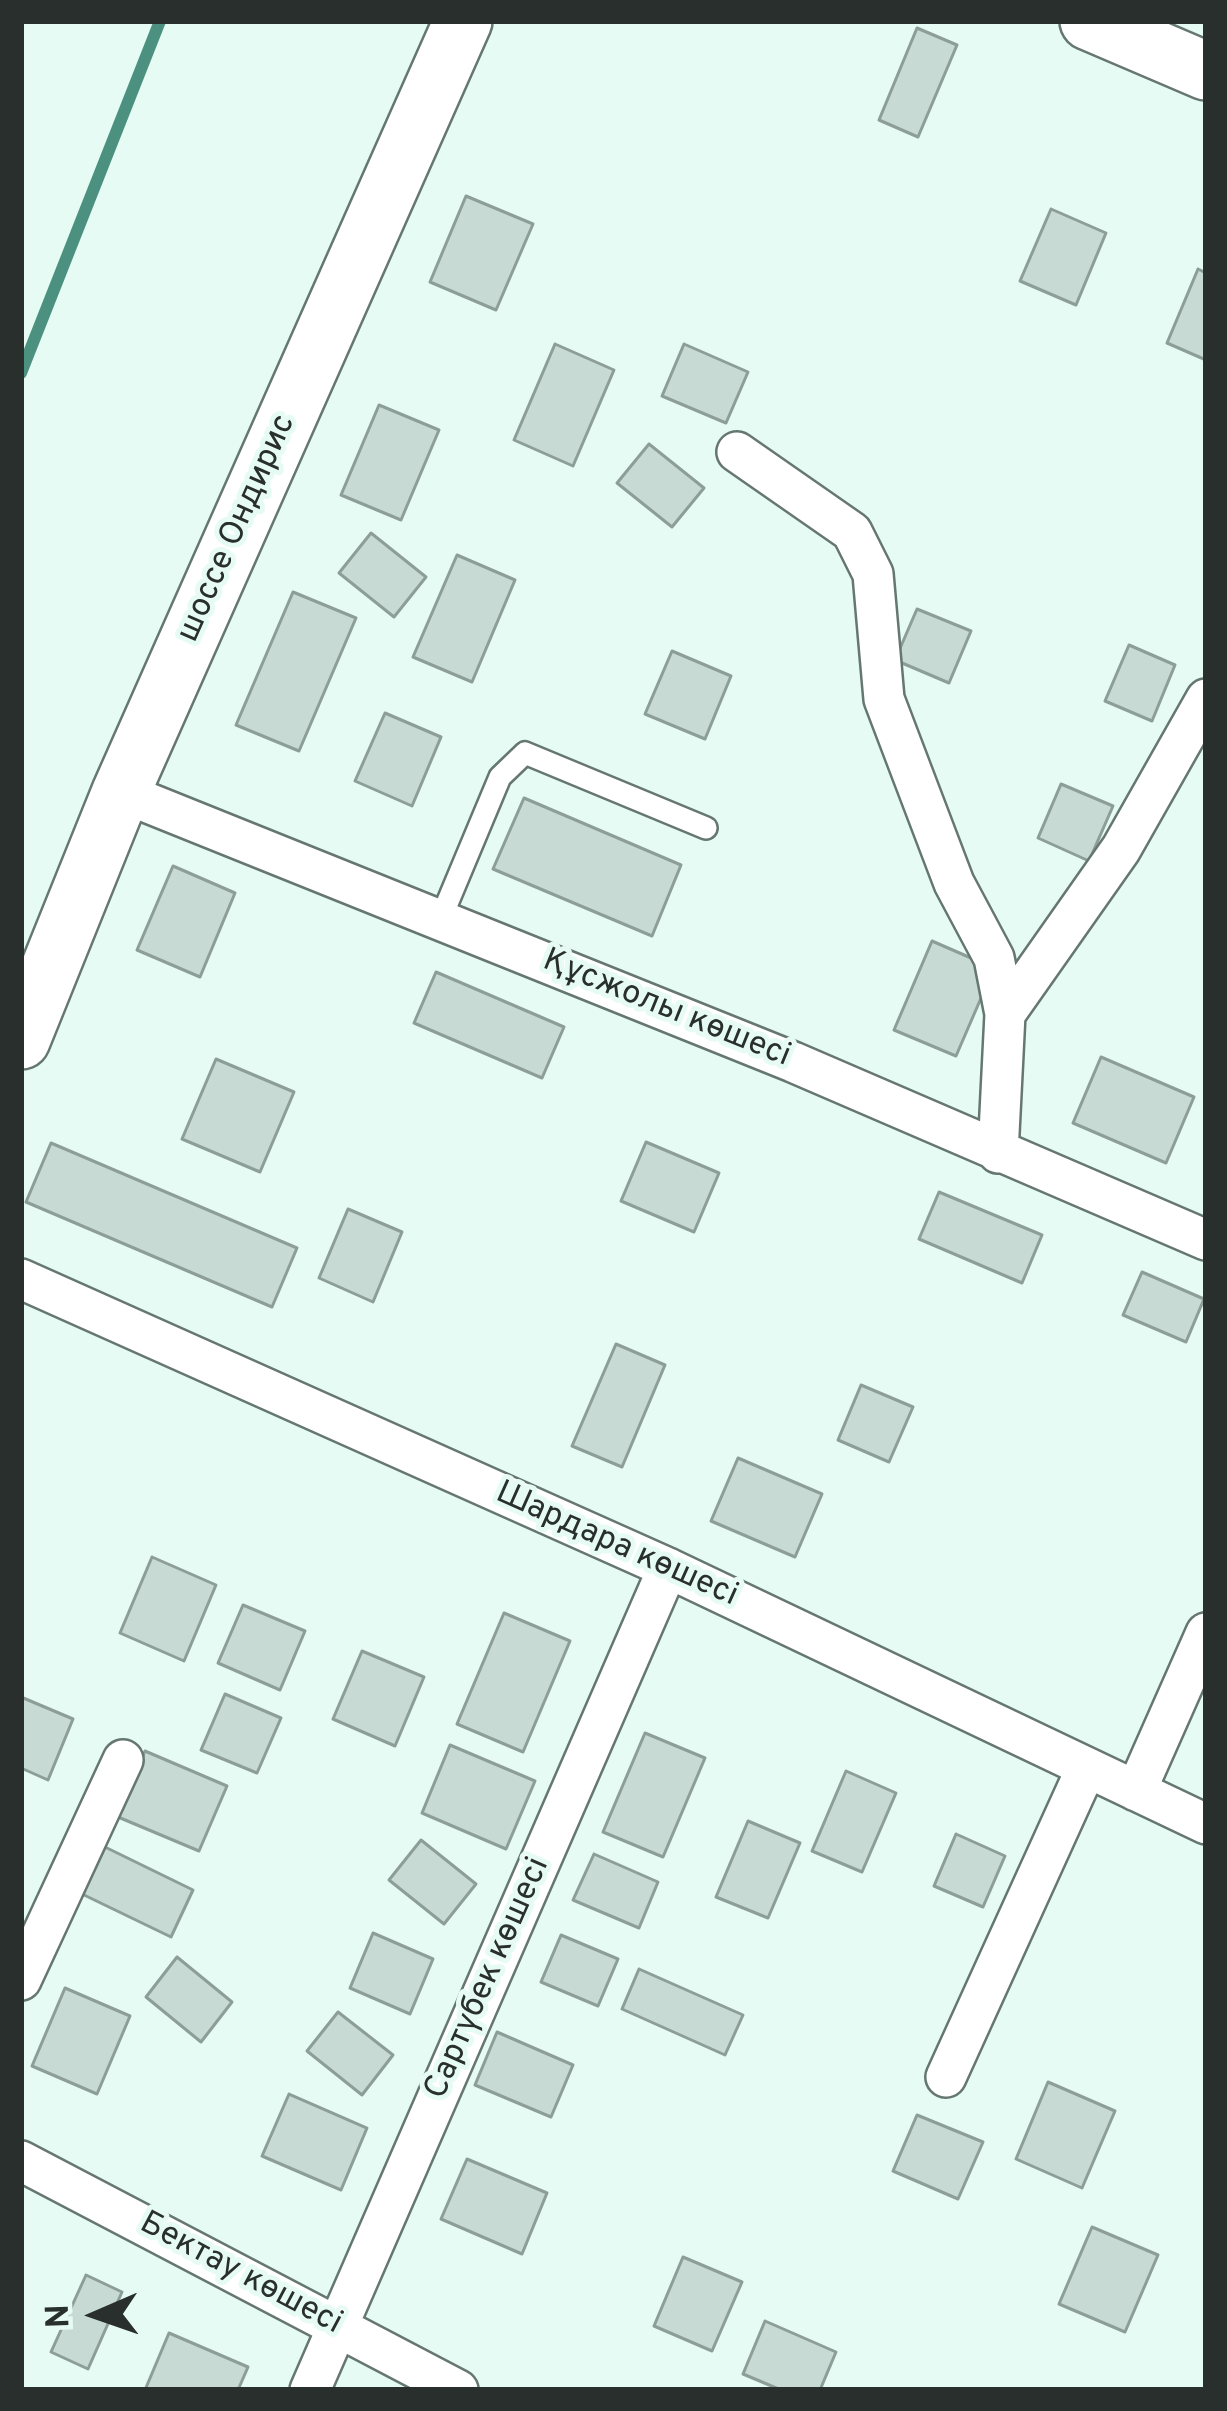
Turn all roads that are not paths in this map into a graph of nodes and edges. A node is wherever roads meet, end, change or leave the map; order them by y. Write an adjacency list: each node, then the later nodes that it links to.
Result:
1 (463, 21): 6 (main road, шоссе Ондирис)
2 (1089, 21): 3 (main road)
3 (1206, 71)
4 (737, 452): 9 (street)
5 (1206, 699): 9 (street)
6 (121, 792): 8 (street, Құсжолы көшесі); 10 (main road, шоссе Ондирис)
7 (706, 828): 8 (lane)
8 (441, 918): 11 (street, Құсжолы көшесі)
9 (1005, 1015): 11 (street)
10 (21, 1040)
11 (998, 1153): 12 (street, Құсжолы көшесі)
12 (1206, 1240)
13 (21, 1279): 14 (street, Шардара көшесі)
14 (668, 1568): 17 (street, Шардара көшесі); 23 (street, Сартүбек көшесі)
15 (1206, 1633): 18 (street)
16 (123, 1760): 20 (street)
17 (1086, 1769): 18 (street, Шардара көшесі); 21 (street)
18 (1136, 1791): 19 (street, Шардара көшесі)
19 (1206, 1824)
20 (21, 1980)
21 (946, 2077)
22 (21, 2161): 23 (street, Бектау көшесі)
23 (338, 2326): 24 (street, Сартүбек көшесі); 25 (street, Бектау көшесі)
24 (310, 2390)
25 (458, 2390)

